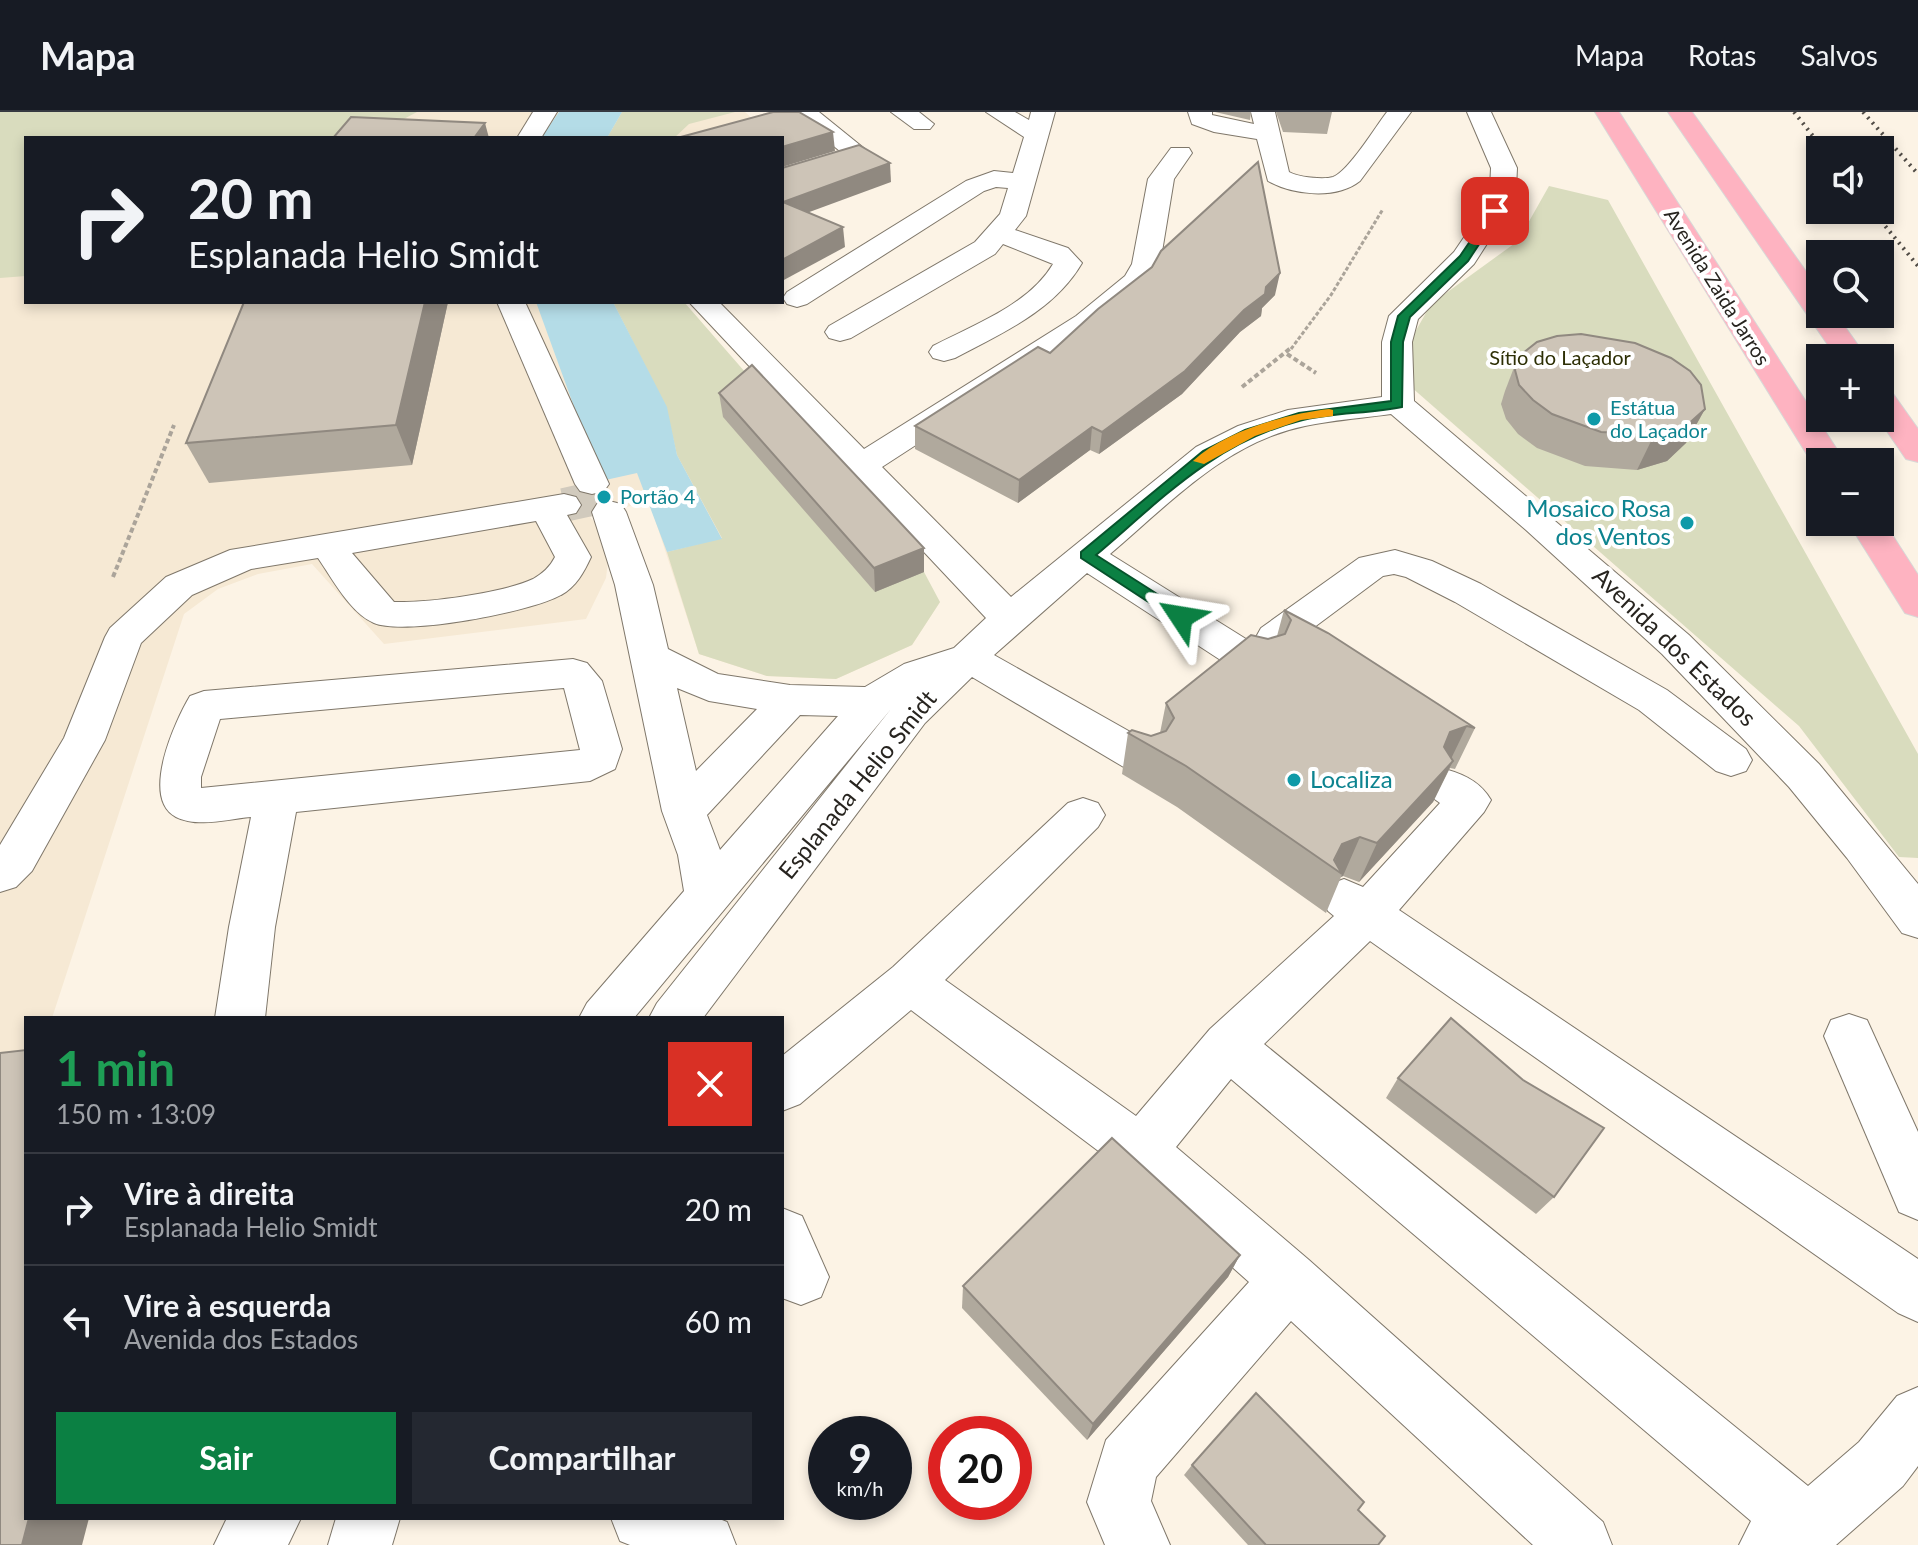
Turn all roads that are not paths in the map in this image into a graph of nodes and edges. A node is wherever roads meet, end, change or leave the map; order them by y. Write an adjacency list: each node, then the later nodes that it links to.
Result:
1 (545, 112): 11 (street)
2 (804, 112): 13 (street)
3 (998, 112): 10 (street)
4 (1200, 112): 9 (street)
5 (1399, 112): 9 (street)
6 (1479, 112): 22 (street)
7 (1607, 112): 25 (highway, Avenida Zaida Jarros)
8 (1680, 112): 16 (highway)
9 (1266, 123)
10 (1040, 124): 14 (street)
11 (530, 136)
12 (1180, 153): 27 (street)
13 (784, 177)
14 (1023, 182): 15 (street); 17 (street)
15 (999, 233): 20 (street); 21 (street)
16 (1806, 292)
17 (797, 298)
18 (512, 304): 24 (street)
19 (705, 304): 27 (street)
20 (840, 332)
21 (944, 352)
22 (1398, 404): 32 (street, Esplanada Helio Smidt); 48 (street, Avenida dos Estados)
23 (1894, 418): 26 (highway)
24 (574, 446): 28 (street); 29 (street)
25 (1819, 448)
26 (1918, 452)
27 (860, 466): 34 (street)
28 (578, 502): 29 (street); 31 (street); 35 (street)
29 (481, 521): 31 (street)
30 (1875, 536): 33 (highway)
31 (327, 544): 45 (street)
32 (1086, 555): 34 (street, Esplanada Helio Smidt); 40 (street)
33 (1918, 604)
34 (1009, 618): 36 (street, Esplanada Helio Smidt)
35 (651, 657): 37 (street); 43 (street)
36 (969, 658): 38 (street); 39 (street); 52 (street, Esplanada Helio Smidt)
37 (790, 700): 38 (street); 43 (street)
38 (873, 702): 46 (street)
39 (1142, 758)
40 (1731, 760)
41 (1459, 793): 47 (street)
42 (277, 797): 42 (street); 50 (street)
43 (684, 811): 46 (street)
44 (1083, 815): 49 (street)
45 (0, 874)
46 (708, 895): 51 (street)
47 (1356, 906): 54 (street); 59 (street)
48 (1918, 919)
49 (910, 982): 55 (street); 56 (street)
50 (240, 1016)
51 (606, 1016)
52 (676, 1016)
53 (1849, 1036): 57 (street)
54 (1228, 1045): 56 (street); 64 (street)
55 (784, 1085)
56 (1140, 1150): 58 (street)
57 (1918, 1193)
58 (1289, 1280): 68 (street); 69 (street)
59 (1918, 1293)
60 (1918, 1417): 64 (street)
61 (267, 1520): 65 (street)
62 (367, 1520): 66 (street)
63 (648, 1520): 67 (street)
64 (1789, 1536)
65 (246, 1545)
66 (360, 1545)
67 (704, 1545)
68 (1138, 1545)
69 (1580, 1545)

